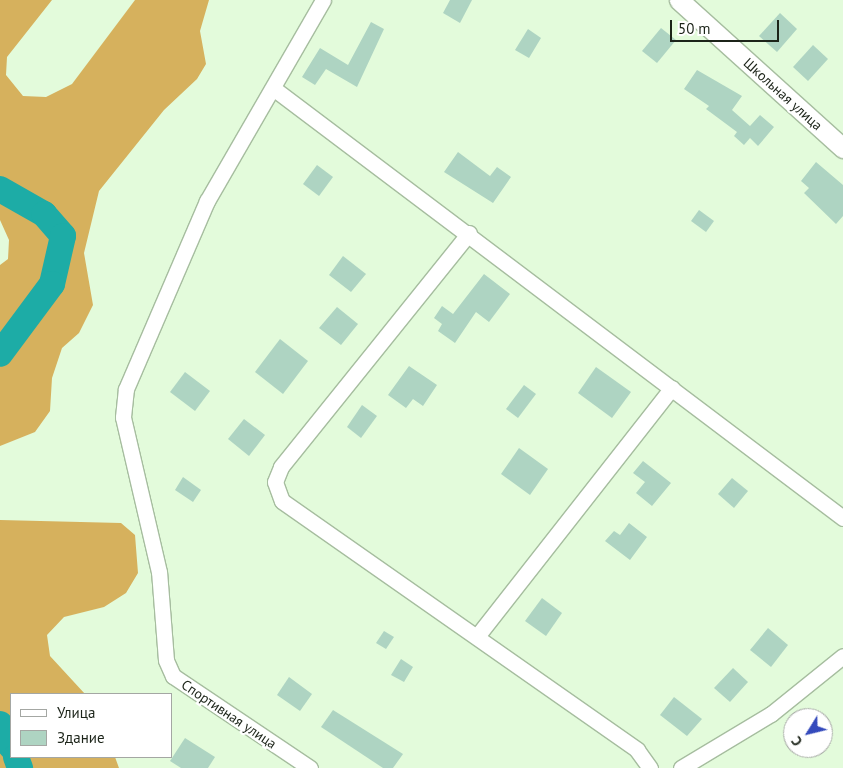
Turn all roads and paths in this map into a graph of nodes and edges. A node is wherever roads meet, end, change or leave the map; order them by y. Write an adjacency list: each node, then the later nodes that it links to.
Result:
1 (323, 0): 3 (street)
2 (679, 0): 4 (street, Школьная улица)
3 (273, 88): 5 (street); 10 (street, Спортивная улица)
4 (843, 148)
5 (469, 233): 6 (street); 8 (street)
6 (672, 388): 7 (street); 8 (street)
7 (843, 518)
8 (478, 635): 11 (street)
9 (843, 656): 12 (street)
10 (310, 768)
11 (650, 768)
12 (681, 768)

